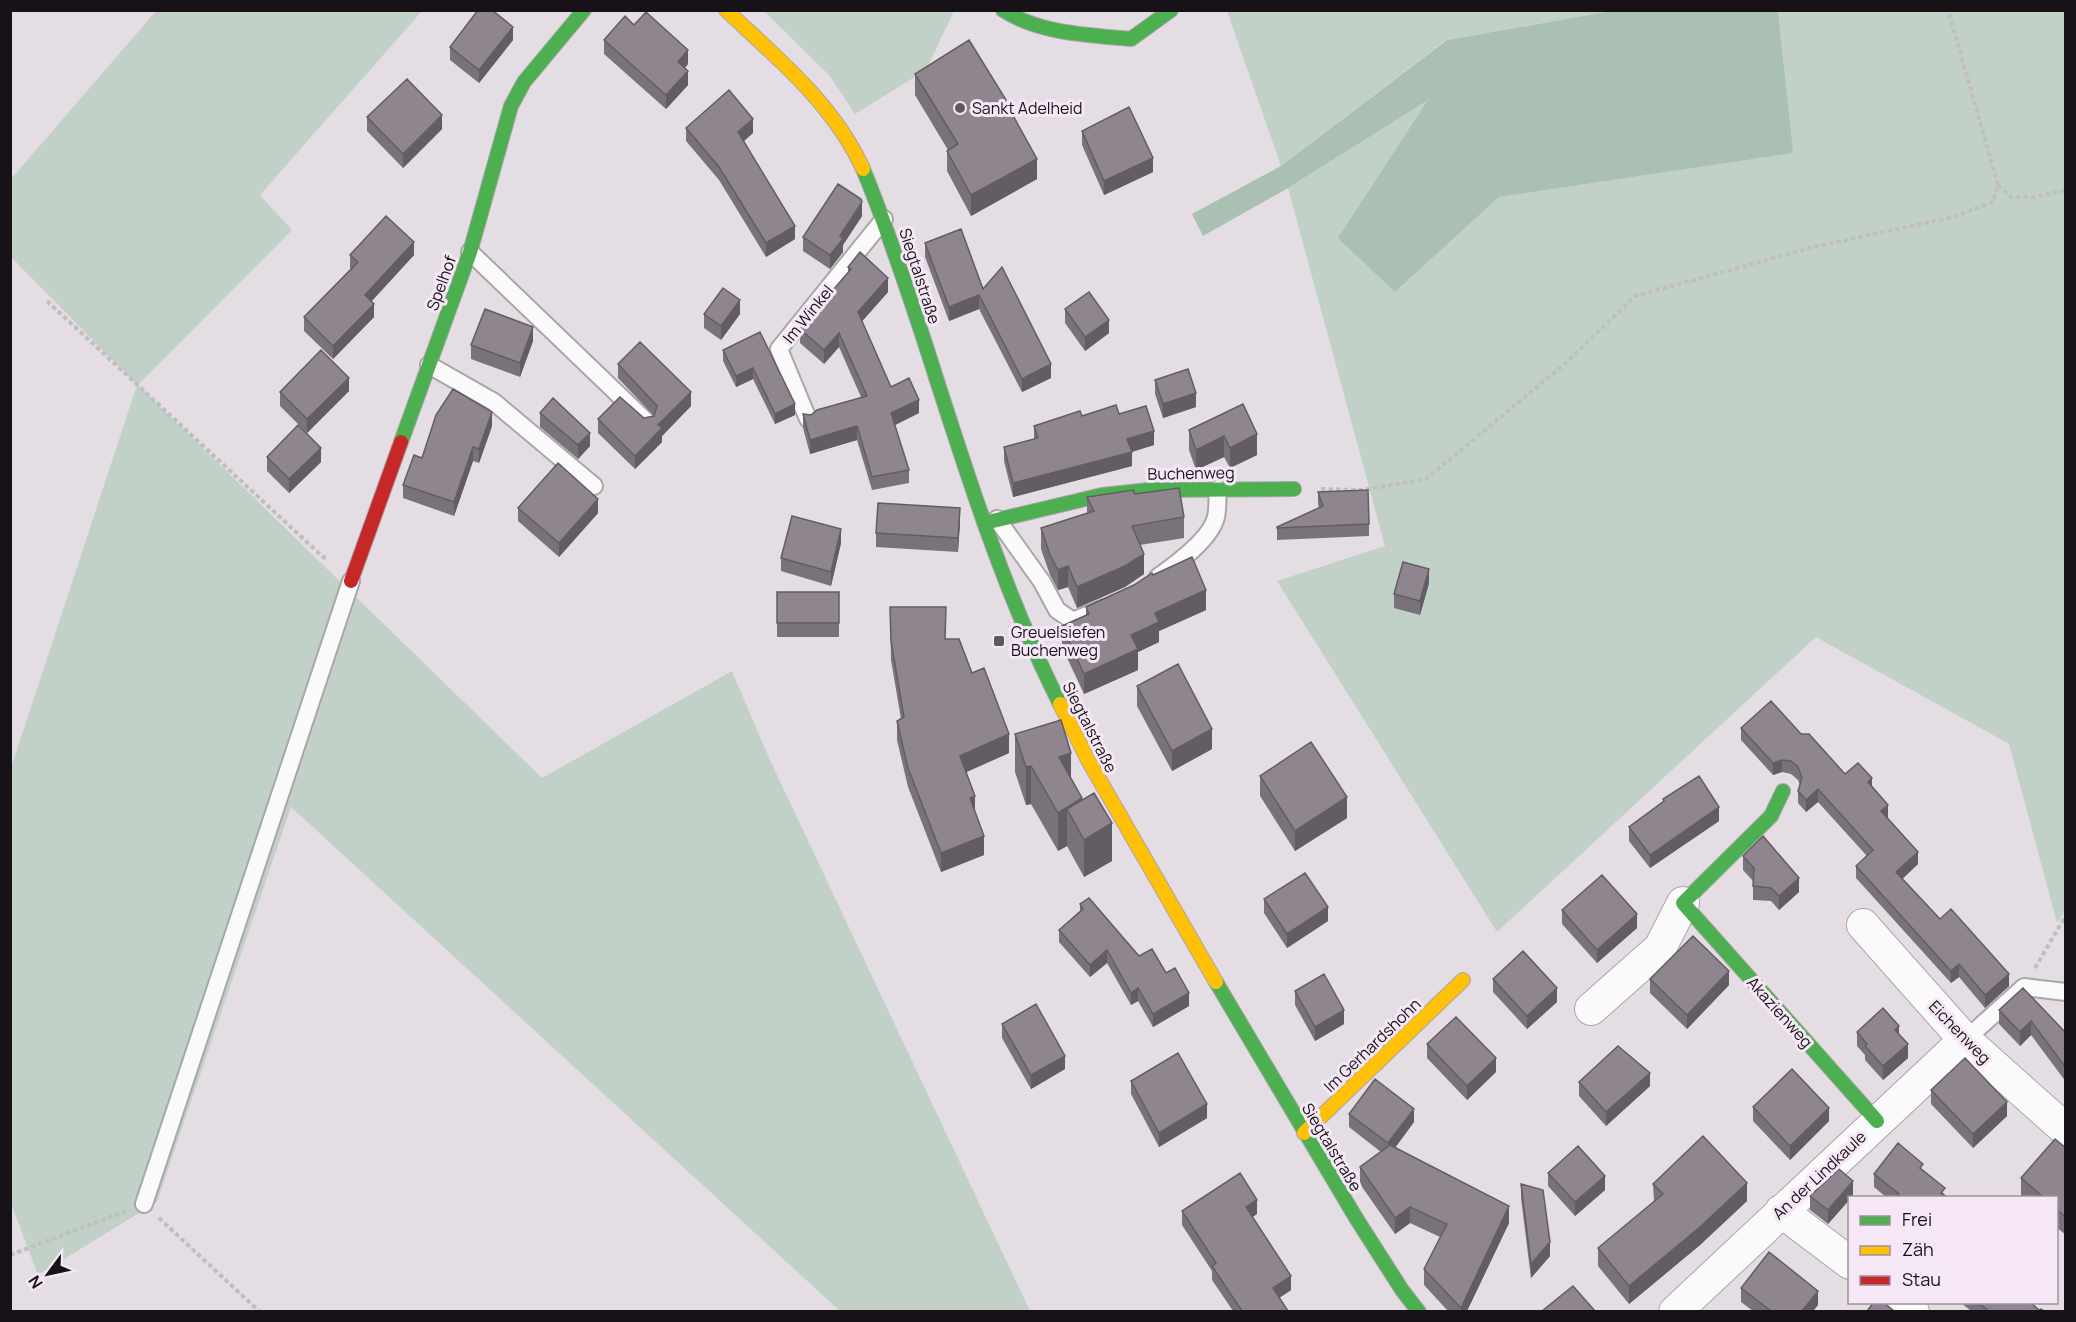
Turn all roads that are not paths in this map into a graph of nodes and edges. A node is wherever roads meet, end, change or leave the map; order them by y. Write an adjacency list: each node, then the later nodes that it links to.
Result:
1 (584, 10): 6 (street, Spelhof)
2 (1003, 10): 3 (street)
3 (1171, 10)
4 (737, 14): 5 (street, Siegtalstraße)
5 (884, 219): 8 (lane, Im Winkel); 13 (street, Siegtalstraße)
6 (470, 252): 7 (street, Spelhof); 9 (lane)
7 (429, 365): 10 (lane); 14 (street, Spelhof)
8 (808, 419)
9 (647, 422)
10 (594, 486)
11 (1218, 489): 12 (street, Buchenweg); 13 (street, Buchenweg); 15 (lane)
12 (1294, 489)
13 (990, 521): 16 (lane); 26 (street, Siegtalstraße)
14 (353, 573): 27 (lane)
15 (1149, 583)
16 (1121, 601)
17 (1783, 791): 18 (street)
18 (1683, 903): 22 (street); 24 (street, Akazienweg)
19 (1863, 925): 23 (street, Eichenweg)
20 (1463, 980): 26 (street, Im Gerhardshohn)
21 (2066, 992): 23 (lane)
22 (1592, 1009)
23 (1965, 1040): 24 (street, An der Lindkaule); 25 (street, Eichenweg)
24 (1877, 1121): 28 (street, An der Lindkaule)
25 (2066, 1130)
26 (1304, 1133): 30 (street, Siegtalstraße)
27 (144, 1204)
28 (1781, 1210): 29 (street); 31 (street, An der Lindkaule)
29 (1848, 1261)
30 (1419, 1311)
31 (1676, 1311)

